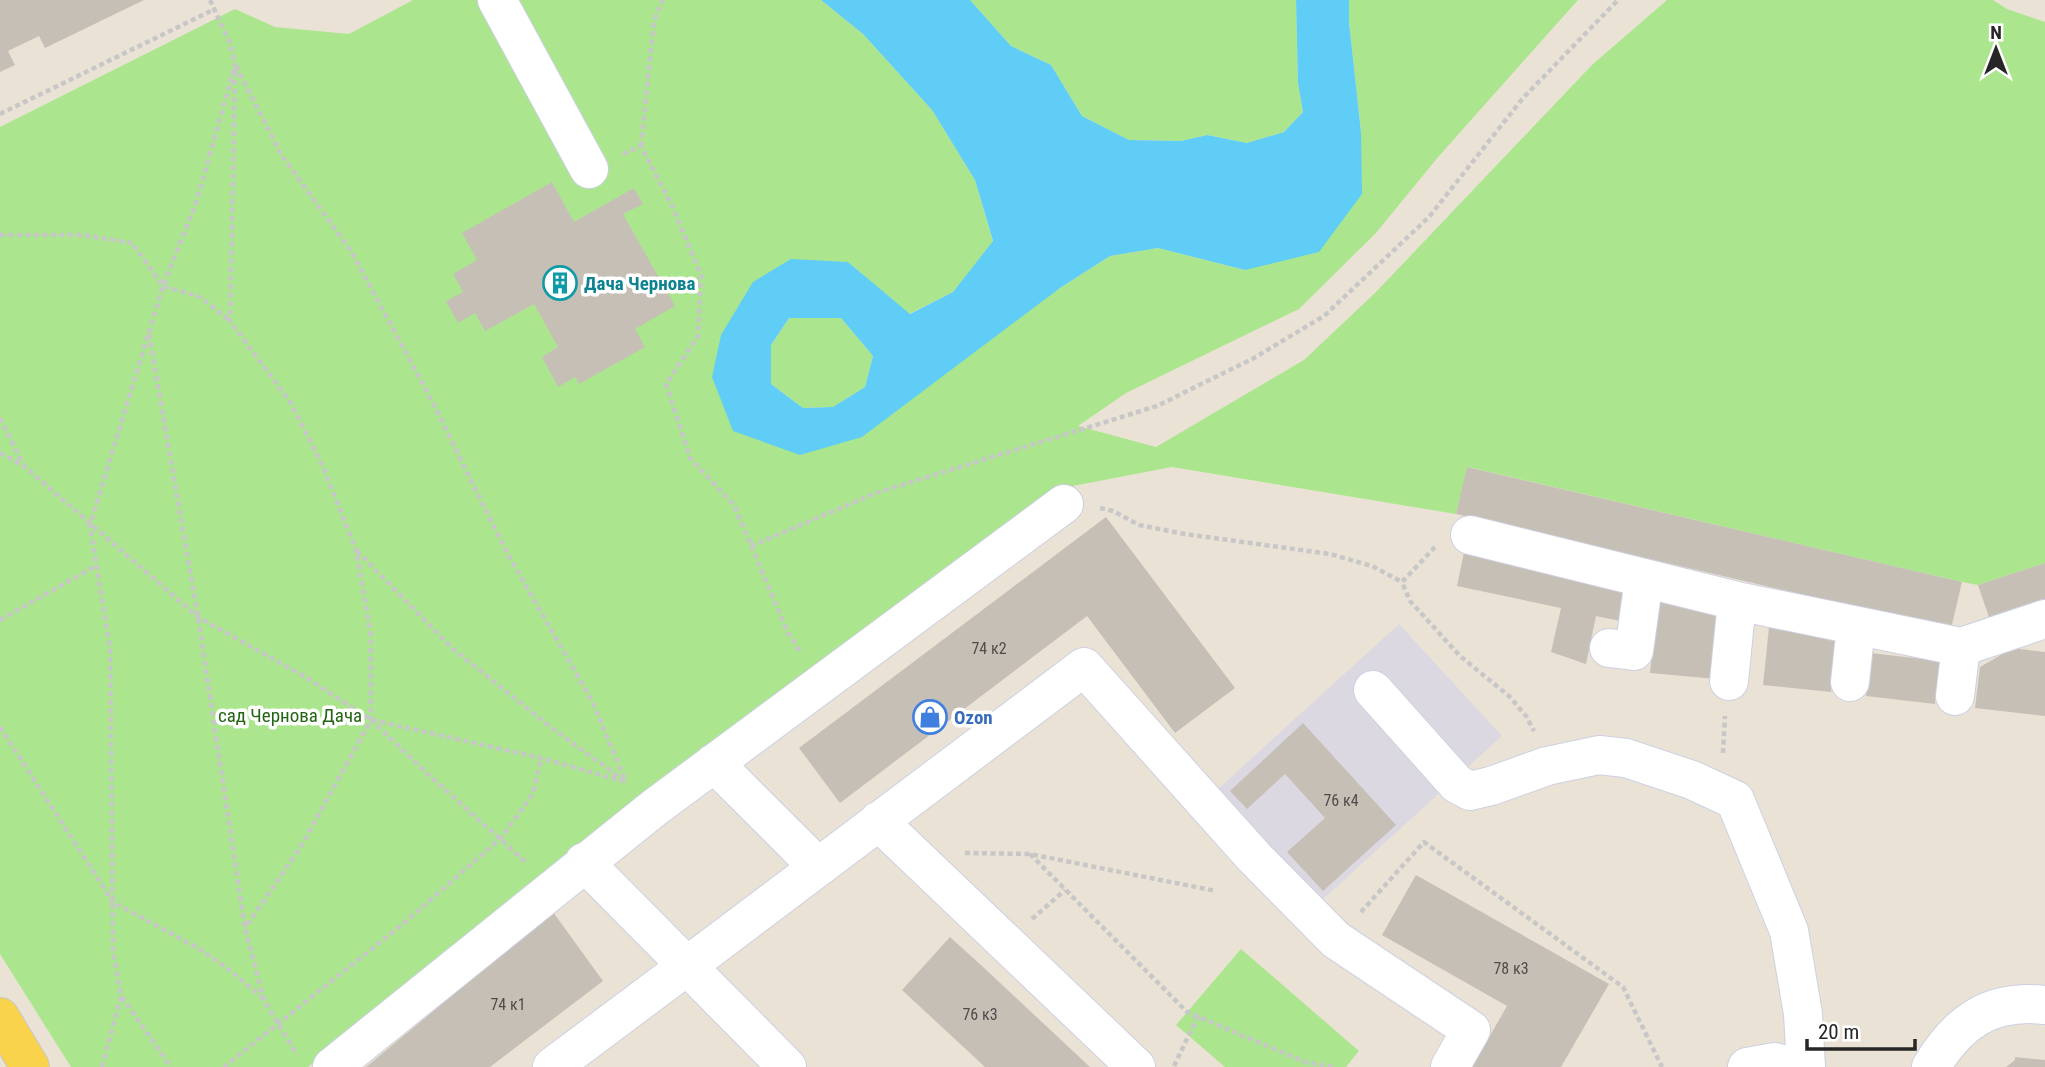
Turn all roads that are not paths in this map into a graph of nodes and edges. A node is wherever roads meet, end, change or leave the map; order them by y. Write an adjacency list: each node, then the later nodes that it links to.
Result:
1 (497, 0): 2 (street)
2 (589, 169)
3 (1064, 504): 15 (street)
4 (1454, 539): 5 (street)
5 (1644, 579): 6 (street); 10 (street)
6 (1737, 601): 8 (street); 11 (street)
7 (2045, 619): 9 (street)
8 (1856, 626): 9 (street); 12 (street)
9 (1961, 647): 14 (street)
10 (1609, 648)
11 (1729, 681)
12 (1850, 682)
13 (1373, 690): 30 (street)
14 (1955, 696)
15 (714, 763): 17 (street); 18 (street)
16 (878, 821): 18 (street); 26 (street); 27 (street)
17 (584, 862): 19 (street); 22 (street)
18 (818, 867): 19 (street)
19 (687, 966): 24 (street); 25 (street)
20 (2045, 1005): 31 (street)
21 (0, 1017): 23 (main road)
22 (315, 1062)
23 (30, 1067)
24 (551, 1067)
25 (787, 1067)
26 (1136, 1067)
27 (1450, 1067)
28 (1747, 1067): 29 (street)
29 (1793, 1067)
30 (1806, 1067)
31 (1931, 1067)

